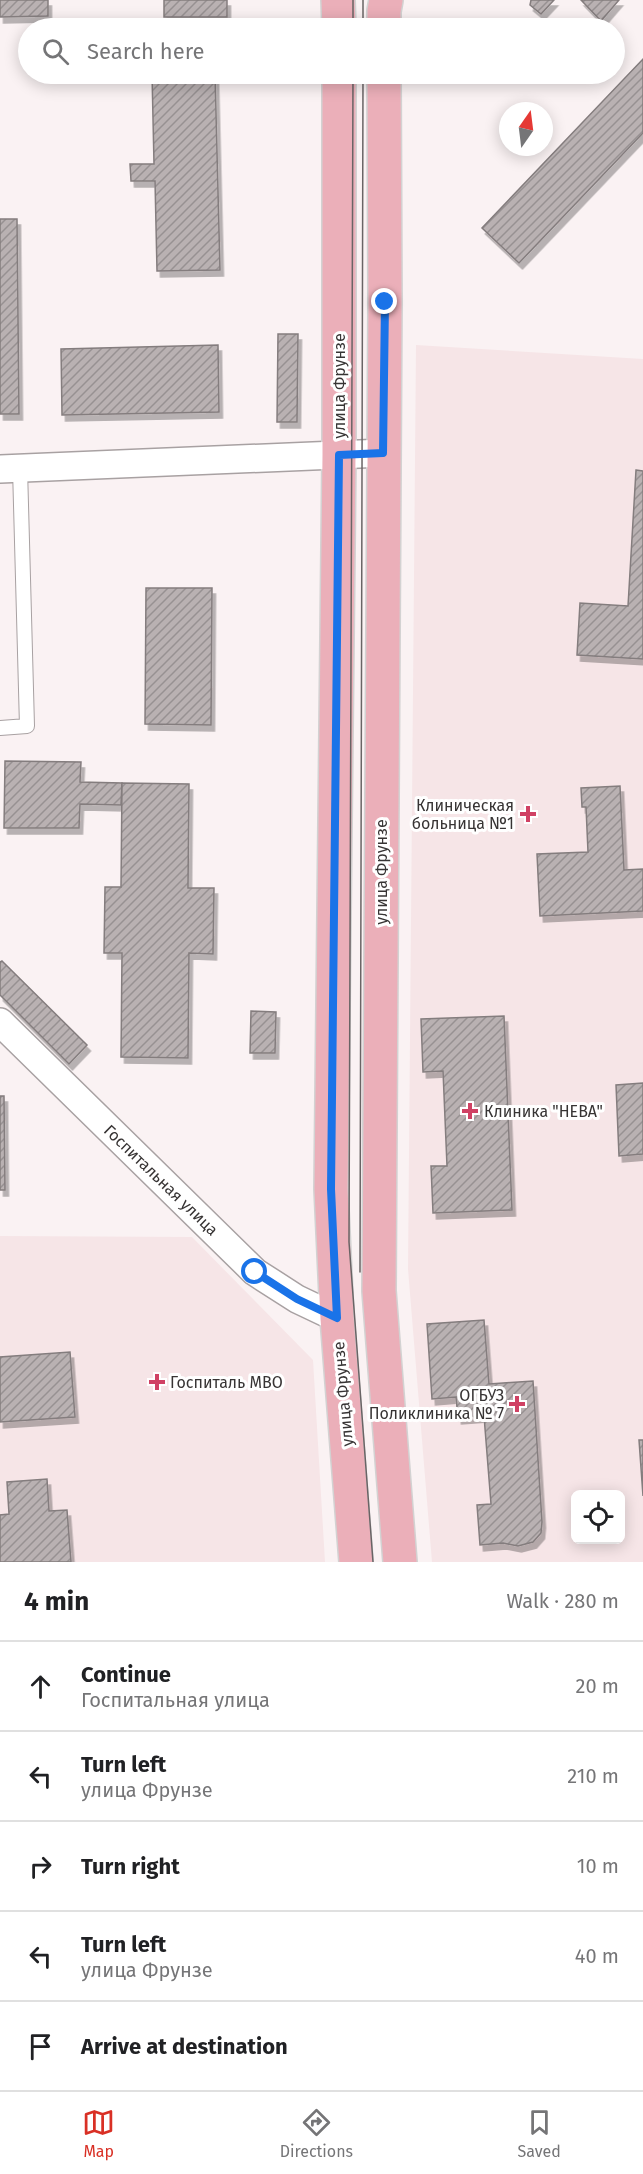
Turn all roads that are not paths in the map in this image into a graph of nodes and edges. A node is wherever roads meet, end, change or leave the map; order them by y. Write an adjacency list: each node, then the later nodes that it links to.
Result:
1 (338, 0): 3 (main road)
2 (386, 0): 4 (main road)
3 (339, 18)
4 (384, 18)
5 (339, 84): 8 (main road, улица Фрунзе)
6 (384, 84): 7 (main road, улица Фрунзе)
7 (383, 453): 8 (street); 14 (main road, улица Фрунзе)
8 (339, 455): 9 (street); 12 (main road, улица Фрунзе)
9 (10, 468): 10 (lane)
10 (0, 728)
11 (0, 1022): 12 (street, Госпитальная улица)
12 (337, 1318): 13 (main road, улица Фрунзе)
13 (356, 1562)
14 (400, 1562)

